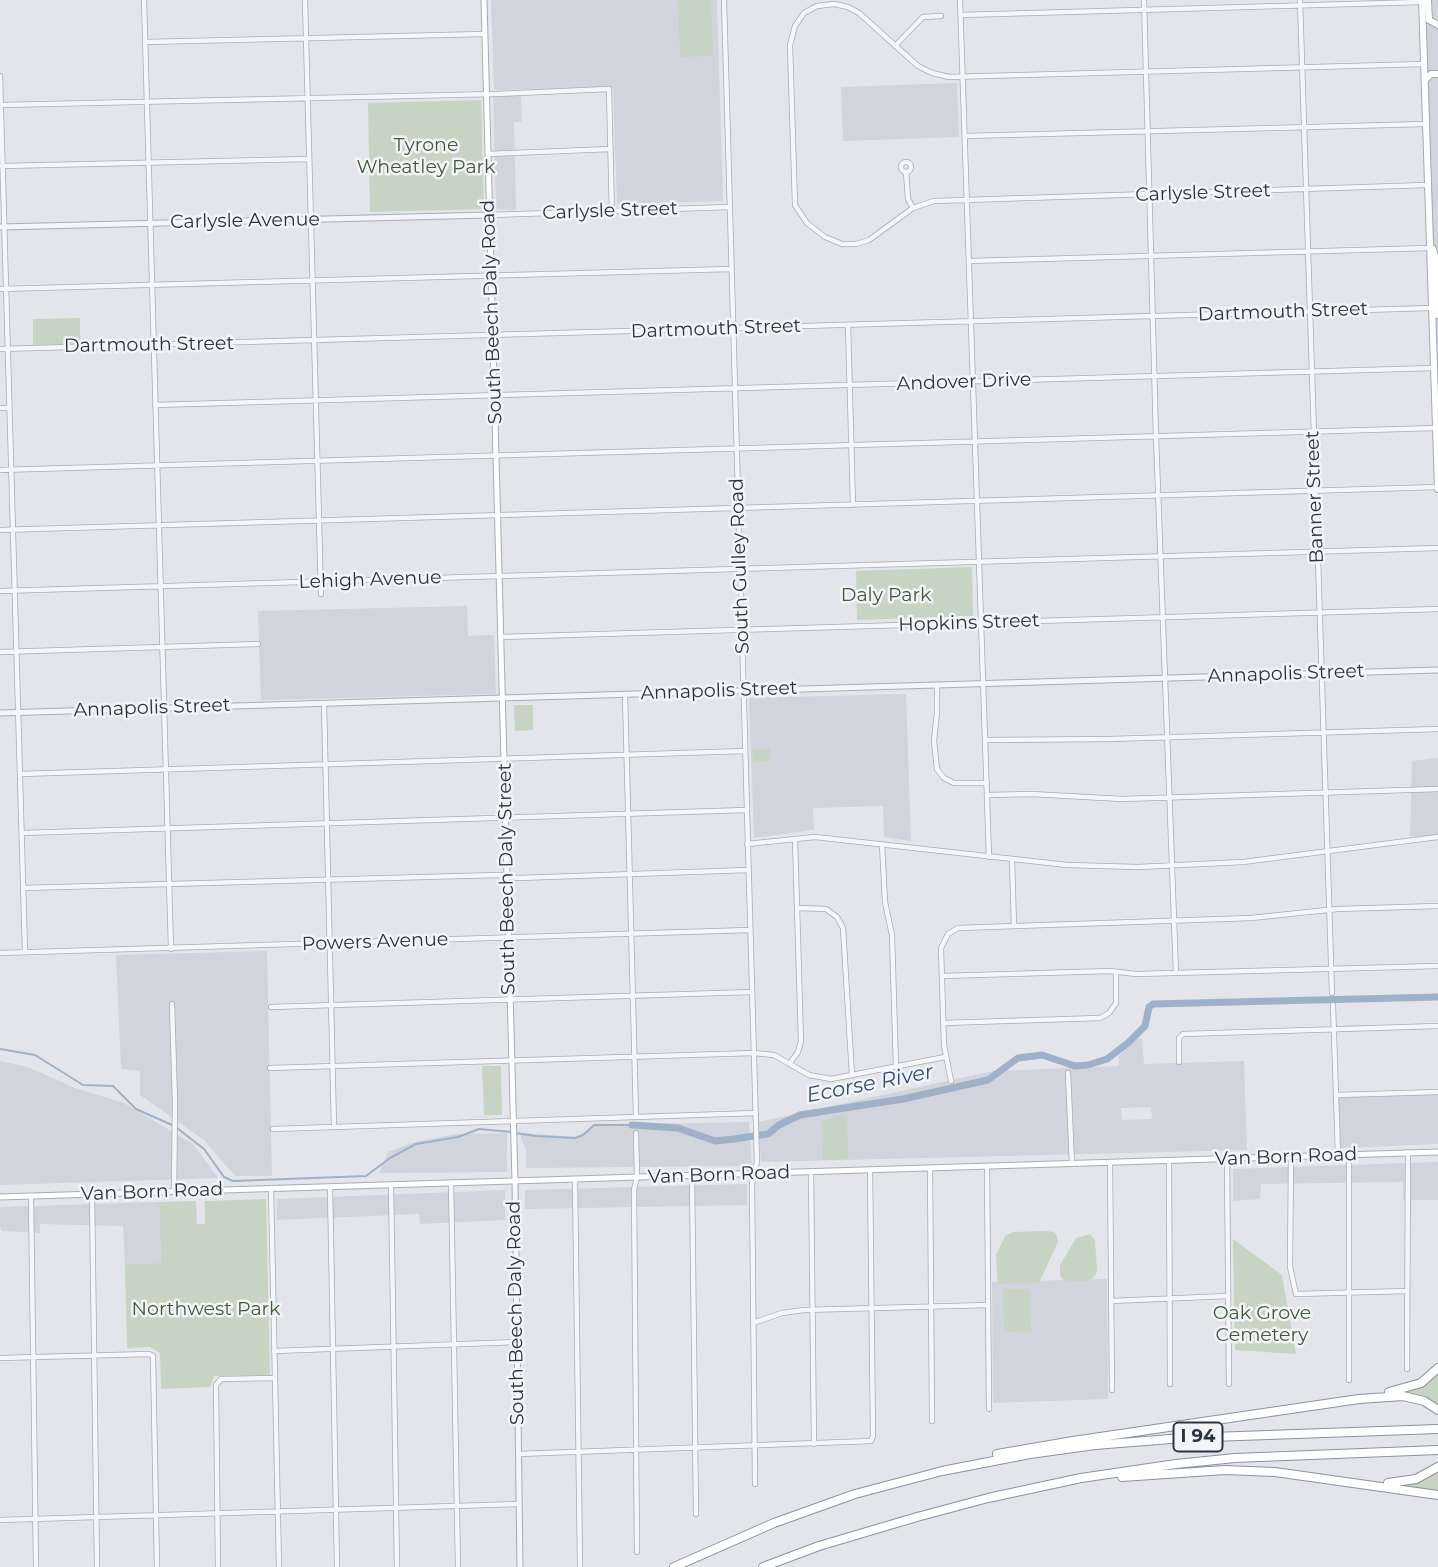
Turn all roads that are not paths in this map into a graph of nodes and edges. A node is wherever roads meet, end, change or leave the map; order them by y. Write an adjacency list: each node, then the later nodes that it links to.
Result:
1 (144, 0): 15 (street)
2 (305, 0): 14 (street)
3 (484, 0): 13 (main road, South Beech Daly Road)
4 (724, 0): 43 (street, South Gulley Road)
5 (960, 0): 10 (street)
6 (1144, 0): 9 (street)
7 (1424, 1): 8 (street); 12 (main road); 17 (main road)
8 (1300, 3): 9 (street); 18 (street, Banner Street)
9 (1145, 10): 10 (street); 19 (street)
10 (961, 15): 22 (street)
11 (941, 16): 16 (street)
12 (1438, 25)
13 (485, 34): 14 (street); 24 (main road, South Beech Daly Road)
14 (306, 38): 15 (street); 25 (street)
15 (145, 41): 26 (street)
16 (895, 46): 22 (street); 44 (street)
17 (1425, 64): 18 (street); 23 (main road)
18 (1302, 67): 19 (street); 29 (street, Banner Street)
19 (1146, 71): 22 (street); 30 (street)
20 (1438, 74): 23 (main road)
21 (0, 76): 27 (street)
22 (964, 76): 31 (street)
23 (1425, 80): 28 (main road)
24 (487, 94): 25 (street); 32 (street); 33 (main road, South Beech Daly Road)
25 (308, 98): 26 (street); 34 (street)
26 (146, 102): 27 (street); 35 (street)
27 (0, 105): 36 (street)
28 (1427, 124): 29 (street); 39 (main road)
29 (1303, 128): 30 (street); 40 (street, Banner Street)
30 (1147, 132): 31 (street); 41 (street)
31 (966, 136): 42 (street)
32 (611, 149): 33 (street); 45 (street)
33 (488, 153): 46 (main road, South Beech Daly Road)
34 (309, 159): 35 (street); 47 (street)
35 (148, 163): 36 (street); 48 (street)
36 (1, 166): 49 (street)
37 (906, 172): 44 (street)
38 (1438, 185): 39 (street, Carlysle Street)
39 (1427, 186): 40 (street, Carlysle Street); 50 (main road)
40 (1304, 190): 41 (street, Carlysle Street); 51 (street, Banner Street)
41 (1150, 194): 42 (street, Carlysle Street); 52 (street)
42 (968, 200): 44 (street, Carlysle Street); 53 (street)
43 (730, 207): 45 (street, Carlysle Street); 54 (street, South Gulley Road)
44 (913, 208)
45 (612, 213): 46 (street, Carlysle Street)
46 (490, 215): 47 (street, Carlysle Avenue); 55 (main road, South Beech Daly Road)
47 (311, 219): 48 (street, Carlysle Avenue); 56 (street)
48 (150, 223): 49 (street, Carlysle Avenue); 57 (street)
49 (2, 227): 58 (street)
50 (1430, 244): 51 (street); 59 (main road); 62 (main road)
51 (1307, 252): 52 (street); 60 (street, Banner Street)
52 (1152, 256): 53 (street); 61 (street)
53 (969, 261): 63 (street)
54 (732, 269): 55 (street); 65 (street, South Gulley Road)
55 (491, 276): 56 (street); 66 (main road, South Beech Daly Road)
56 (313, 281): 57 (street); 67 (street)
57 (151, 285): 58 (street); 68 (street)
58 (3, 288): 69 (street)
59 (1432, 308): 60 (street, Dartmouth Street); 71 (main road)
60 (1309, 311): 61 (street, Dartmouth Street); 72 (street, Banner Street)
61 (1153, 315): 63 (street, Dartmouth Street); 73 (street)
62 (1438, 315)
63 (971, 321): 64 (street, Dartmouth Street); 74 (street)
64 (848, 325): 65 (street, Dartmouth Street); 75 (street)
65 (733, 328): 66 (street, Dartmouth Street); 76 (street, South Gulley Road)
66 (493, 335): 67 (street, Dartmouth Street); 77 (main road, South Beech Daly Road)
67 (315, 341): 68 (street, Dartmouth Street); 78 (street)
68 (153, 345): 69 (street, Dartmouth Street); 80 (street)
69 (8, 348): 70 (street, Dartmouth Street); 82 (street)
70 (0, 349)
71 (1436, 364): 72 (street, Andover Drive); 79 (main road)
72 (1311, 371): 73 (street, Andover Drive); 85 (street, Banner Street)
73 (1155, 376): 74 (street, Andover Drive); 86 (street)
74 (973, 381): 75 (street, Andover Drive); 87 (street)
75 (849, 385): 76 (street, Andover Drive); 88 (street)
76 (735, 388): 77 (street, Andover Drive); 89 (street, South Gulley Road)
77 (495, 396): 78 (street, Andover Drive); 90 (main road, South Beech Daly Road)
78 (316, 401): 80 (street, Andover Drive); 91 (street)
79 (1436, 403): 83 (main road); 84 (main road)
80 (155, 405): 92 (street)
81 (0, 408): 82 (street)
82 (9, 408): 93 (street)
83 (1438, 411)
84 (1436, 428): 85 (street); 95 (main road)
85 (1312, 432): 86 (street); 96 (street, Banner Street)
86 (1156, 436): 87 (street); 97 (street)
87 (976, 441): 88 (street); 98 (street)
88 (851, 444): 89 (street); 99 (street)
89 (736, 448): 90 (street); 100 (street, South Gulley Road)
90 (496, 456): 91 (street); 101 (main road, South Beech Daly Road)
91 (318, 461): 92 (street); 102 (street)
92 (157, 465): 93 (street); 103 (street)
93 (11, 469): 94 (street); 105 (street)
94 (0, 470)
95 (1438, 488): 96 (street)
96 (1315, 490): 97 (street); 107 (street, Banner Street)
97 (1159, 496): 98 (street); 108 (street)
98 (978, 501): 99 (street); 109 (street)
99 (853, 505): 100 (street)
100 (738, 508): 101 (street); 110 (street, South Gulley Road)
101 (498, 516): 102 (street); 111 (main road)
102 (319, 520): 103 (street); 112 (street)
103 (158, 525): 105 (street); 113 (street)
104 (0, 530): 105 (street)
105 (13, 530): 114 (street)
106 (1438, 548): 107 (street, Lehigh Avenue)
107 (1317, 551): 108 (street, Lehigh Avenue); 118 (street, Banner Street)
108 (1161, 557): 109 (street, Lehigh Avenue); 119 (street)
109 (979, 562): 110 (street, Lehigh Avenue); 120 (street)
110 (740, 568): 111 (street, Lehigh Avenue); 121 (street, South Gulley Road)
111 (499, 576): 112 (street, Lehigh Avenue); 122 (main road)
112 (321, 581): 113 (street, Lehigh Avenue); 116 (street)
113 (160, 586): 114 (street, Lehigh Avenue); 124 (street)
114 (15, 590): 115 (street, Lehigh Avenue); 125 (street)
115 (0, 591)
116 (321, 594)
117 (1438, 609): 118 (street, Hopkins Street)
118 (1319, 613): 119 (street, Hopkins Street); 128 (street, Banner Street)
119 (1164, 618): 120 (street, Hopkins Street); 129 (street)
120 (981, 622): 121 (street, Hopkins Street); 130 (street)
121 (741, 629): 122 (street, Hopkins Street); 132 (street, South Gulley Road)
122 (501, 637): 134 (main road)
123 (258, 644): 124 (street)
124 (162, 647): 125 (street); 136 (street)
125 (16, 651): 126 (street); 137 (street)
126 (0, 652)
127 (1438, 670): 128 (street, Annapolis Street)
128 (1321, 673): 129 (street, Annapolis Street); 140 (street, Banner Street)
129 (1166, 678): 130 (street, Annapolis Street); 141 (street)
130 (984, 684): 131 (street, Annapolis Street); 142 (street)
131 (937, 685): 132 (street, Annapolis Street); 149 (street)
132 (743, 690): 133 (street, Annapolis Street); 143 (street, South Gulley Road)
133 (625, 694): 134 (street, Annapolis Street); 144 (street)
134 (503, 698): 135 (street, Annapolis Street); 145 (main road, South Beech Daly Street)
135 (324, 703): 136 (street, Annapolis Street); 146 (street)
136 (164, 708): 137 (street, Annapolis Street); 147 (street)
137 (18, 712): 138 (street, Annapolis Street); 148 (street)
138 (0, 713)
139 (1438, 729): 140 (street)
140 (1323, 732): 141 (street); 151 (street, Banner Street)
141 (1168, 737): 142 (street); 153 (street)
142 (986, 740): 149 (street)
143 (745, 751): 144 (street); 154 (street, South Gulley Road)
144 (626, 755): 145 (street); 155 (street)
145 (504, 759): 146 (street); 156 (main road, South Beech Daly Street)
146 (325, 764): 147 (street); 157 (street)
147 (165, 769): 148 (street); 158 (street)
148 (20, 774): 159 (street)
149 (987, 783): 152 (street)
150 (1438, 789): 151 (street)
151 (1325, 793): 153 (street); 164 (street, Banner Street)
152 (987, 795): 153 (street); 165 (street)
153 (1170, 797): 167 (street)
154 (746, 810): 155 (street); 162 (street, South Gulley Road)
155 (628, 814): 156 (street); 169 (street)
156 (506, 818): 157 (street); 170 (main road, South Beech Daly Street)
157 (327, 824): 158 (street); 171 (street)
158 (167, 829): 159 (street); 172 (street)
159 (22, 833): 173 (street)
160 (1438, 837): 164 (street)
161 (795, 839): 162 (street); 163 (street); 175 (street)
162 (747, 844): 168 (street, South Gulley Road)
163 (882, 844): 165 (street); 209 (street)
164 (1328, 852): 167 (street); 176 (street, Banner Street)
165 (989, 856): 166 (street)
166 (1012, 859): 167 (street); 178 (street)
167 (1172, 866): 177 (street)
168 (748, 870): 169 (street); 179 (street, South Gulley Road)
169 (630, 874): 170 (street); 180 (street)
170 (508, 876): 171 (street); 181 (main road, South Beech Daly Street)
171 (328, 879): 172 (street); 182 (street)
172 (169, 884): 173 (street); 183 (street)
173 (23, 888): 185 (street)
174 (1438, 906): 176 (street)
175 (797, 908): 207 (street); 212 (street)
176 (1329, 909): 177 (street); 187 (street, Banner Street)
177 (1174, 920): 178 (street); 189 (street)
178 (1014, 926): 190 (street)
179 (750, 930): 180 (street, Powers Avenue); 191 (street, South Gulley Road)
180 (631, 934): 181 (street, Powers Avenue); 193 (street)
181 (509, 937): 182 (street, Powers Avenue); 194 (main road, South Beech Daly Street)
182 (330, 944): 183 (street, Powers Avenue); 197 (street)
183 (171, 949): 185 (street, Powers Avenue)
184 (0, 953): 185 (street, Powers Avenue)
185 (25, 953)
186 (1438, 966): 187 (street)
187 (1332, 969): 189 (street); 192 (street, Banner Street)
188 (1116, 972): 189 (street); 190 (street); 199 (street)
189 (1176, 974)
190 (942, 976): 199 (street)
191 (752, 992): 193 (street); 202 (street, South Gulley Road)
192 (1332, 993)
193 (633, 995): 194 (street); 203 (street)
194 (510, 999): 197 (street); 205 (main road, South Beech Daly Street)
195 (172, 1004): 244 (street)
196 (1333, 1004): 201 (street)
197 (331, 1005): 198 (street); 208 (street)
198 (271, 1007)
199 (943, 1023): 204 (street)
200 (1438, 1027): 201 (street)
201 (1334, 1030): 206 (street); 215 (street)
202 (754, 1053): 203 (street); 207 (street); 216 (street, South Gulley Road)
203 (634, 1056): 205 (street); 217 (street)
204 (945, 1057): 209 (street); 213 (street)
205 (512, 1060): 208 (street); 218 (main road, South Beech Daly Road)
206 (1180, 1062)
207 (790, 1063): 212 (street)
208 (333, 1066): 210 (street); 219 (street)
209 (896, 1067): 212 (street)
210 (270, 1068)
211 (1068, 1073): 230 (street)
212 (852, 1075)
213 (951, 1081)
214 (1438, 1092): 215 (street)
215 (1336, 1095): 224 (street)
216 (756, 1113): 217 (street); 235 (street, South Gulley Road)
217 (636, 1117): 218 (street)
218 (513, 1120): 219 (street); 239 (main road, South Beech Daly Road)
219 (334, 1127): 220 (street)
220 (273, 1129)
221 (636, 1133): 237 (street)
222 (1408, 1152): 223 (main road, Van Born Road); 225 (main road, Van Born Road); 248 (street)
223 (1438, 1152)
224 (1338, 1154): 225 (main road, Van Born Road); 226 (main road, Van Born Road)
225 (1349, 1154): 249 (street)
226 (1291, 1156): 227 (main road, Van Born Road); 249 (street)
227 (1227, 1159): 228 (main road, Van Born Road); 250 (street)
228 (1169, 1161): 229 (main road, Van Born Road); 251 (street)
229 (1110, 1163): 230 (main road, Van Born Road); 252 (street)
230 (1072, 1164): 231 (main road, Van Born Road)
231 (987, 1167): 232 (main road, Van Born Road); 253 (street)
232 (930, 1169): 233 (main road, Van Born Road); 254 (street)
233 (870, 1170): 234 (main road, Van Born Road); 255 (street)
234 (811, 1172): 235 (main road, Van Born Road); 256 (street)
235 (754, 1174): 236 (main road, Van Born Road); 257 (street, South Gulley Road)
236 (692, 1175): 237 (main road, Van Born Road); 280 (street)
237 (637, 1177): 238 (main road, Van Born Road); 281 (street)
238 (575, 1179): 239 (main road, Van Born Road); 283 (street)
239 (514, 1181): 240 (main road, Van Born Road); 258 (street, South Beech Daly Road)
240 (451, 1183): 241 (main road, Van Born Road); 259 (street)
241 (391, 1185): 242 (main road, Van Born Road); 260 (street)
242 (330, 1186): 243 (main road, Van Born Road); 261 (street)
243 (271, 1188): 244 (main road, Van Born Road); 262 (street)
244 (173, 1191): 245 (main road, Van Born Road)
245 (92, 1194): 246 (main road, Van Born Road); 263 (street)
246 (32, 1196): 247 (main road, Van Born Road); 264 (street)
247 (0, 1197)
248 (1407, 1291): 249 (street); 267 (street)
249 (1349, 1293): 269 (street)
250 (1228, 1296): 251 (street); 271 (street)
251 (1169, 1299): 252 (street); 270 (street)
252 (1111, 1301): 272 (street)
253 (988, 1305): 254 (street); 274 (street)
254 (931, 1306): 255 (street); 276 (street)
255 (872, 1308): 256 (street); 278 (street)
256 (813, 1310): 257 (street); 278 (street)
257 (753, 1323): 279 (street, South Gulley Road)
258 (517, 1342): 259 (street); 284 (street, South Beech Daly Road)
259 (453, 1344): 260 (street); 292 (street)
260 (393, 1346): 261 (street); 293 (street)
261 (332, 1349): 262 (street); 294 (street)
262 (274, 1351): 268 (street)
263 (94, 1355): 264 (street); 298 (street); 299 (street)
264 (33, 1357): 265 (street); 300 (street)
265 (0, 1358)
266 (1438, 1368): 273 (highway)
267 (1407, 1369)
268 (275, 1378): 295 (street); 296 (street)
269 (1349, 1380)
270 (1170, 1384)
271 (1229, 1384)
272 (1112, 1390)
273 (1359, 1399): 275 (highway); 285 (highway)
274 (989, 1409)
275 (1438, 1410)
276 (932, 1421)
277 (1434, 1429): 285 (highway, I 94)
278 (814, 1444): 279 (street)
279 (755, 1446): 280 (street); 288 (street, South Gulley Road)
280 (696, 1448): 281 (street); 297 (street)
281 (635, 1450): 283 (street); 302 (street)
282 (1434, 1451): 289 (highway, I 94)
283 (578, 1452): 284 (street); 312 (street)
284 (518, 1454): 291 (street, South Beech Daly Road)
285 (968, 1465): 313 (highway, I 94)
286 (1438, 1467): 287 (highway)
287 (1364, 1483): 289 (highway); 290 (highway)
288 (755, 1484)
289 (1050, 1484): 314 (highway, I 94)
290 (1438, 1495)
291 (519, 1504): 292 (street); 311 (street, South Beech Daly Road)
292 (457, 1506): 293 (street); 310 (street)
293 (397, 1508): 294 (street); 309 (street)
294 (336, 1510): 295 (street); 308 (street)
295 (277, 1512): 296 (street); 307 (street)
296 (218, 1514): 298 (street); 306 (street)
297 (696, 1514)
298 (157, 1516): 299 (street); 305 (street)
299 (96, 1517): 300 (street); 304 (street)
300 (35, 1519): 301 (street); 303 (street)
301 (0, 1520)
302 (637, 1552)
303 (36, 1567)
304 (97, 1567)
305 (157, 1567)
306 (218, 1567)
307 (279, 1567)
308 (337, 1567)
309 (397, 1567)
310 (458, 1567)
311 (520, 1567)
312 (580, 1567)
313 (674, 1567)
314 (763, 1567)

